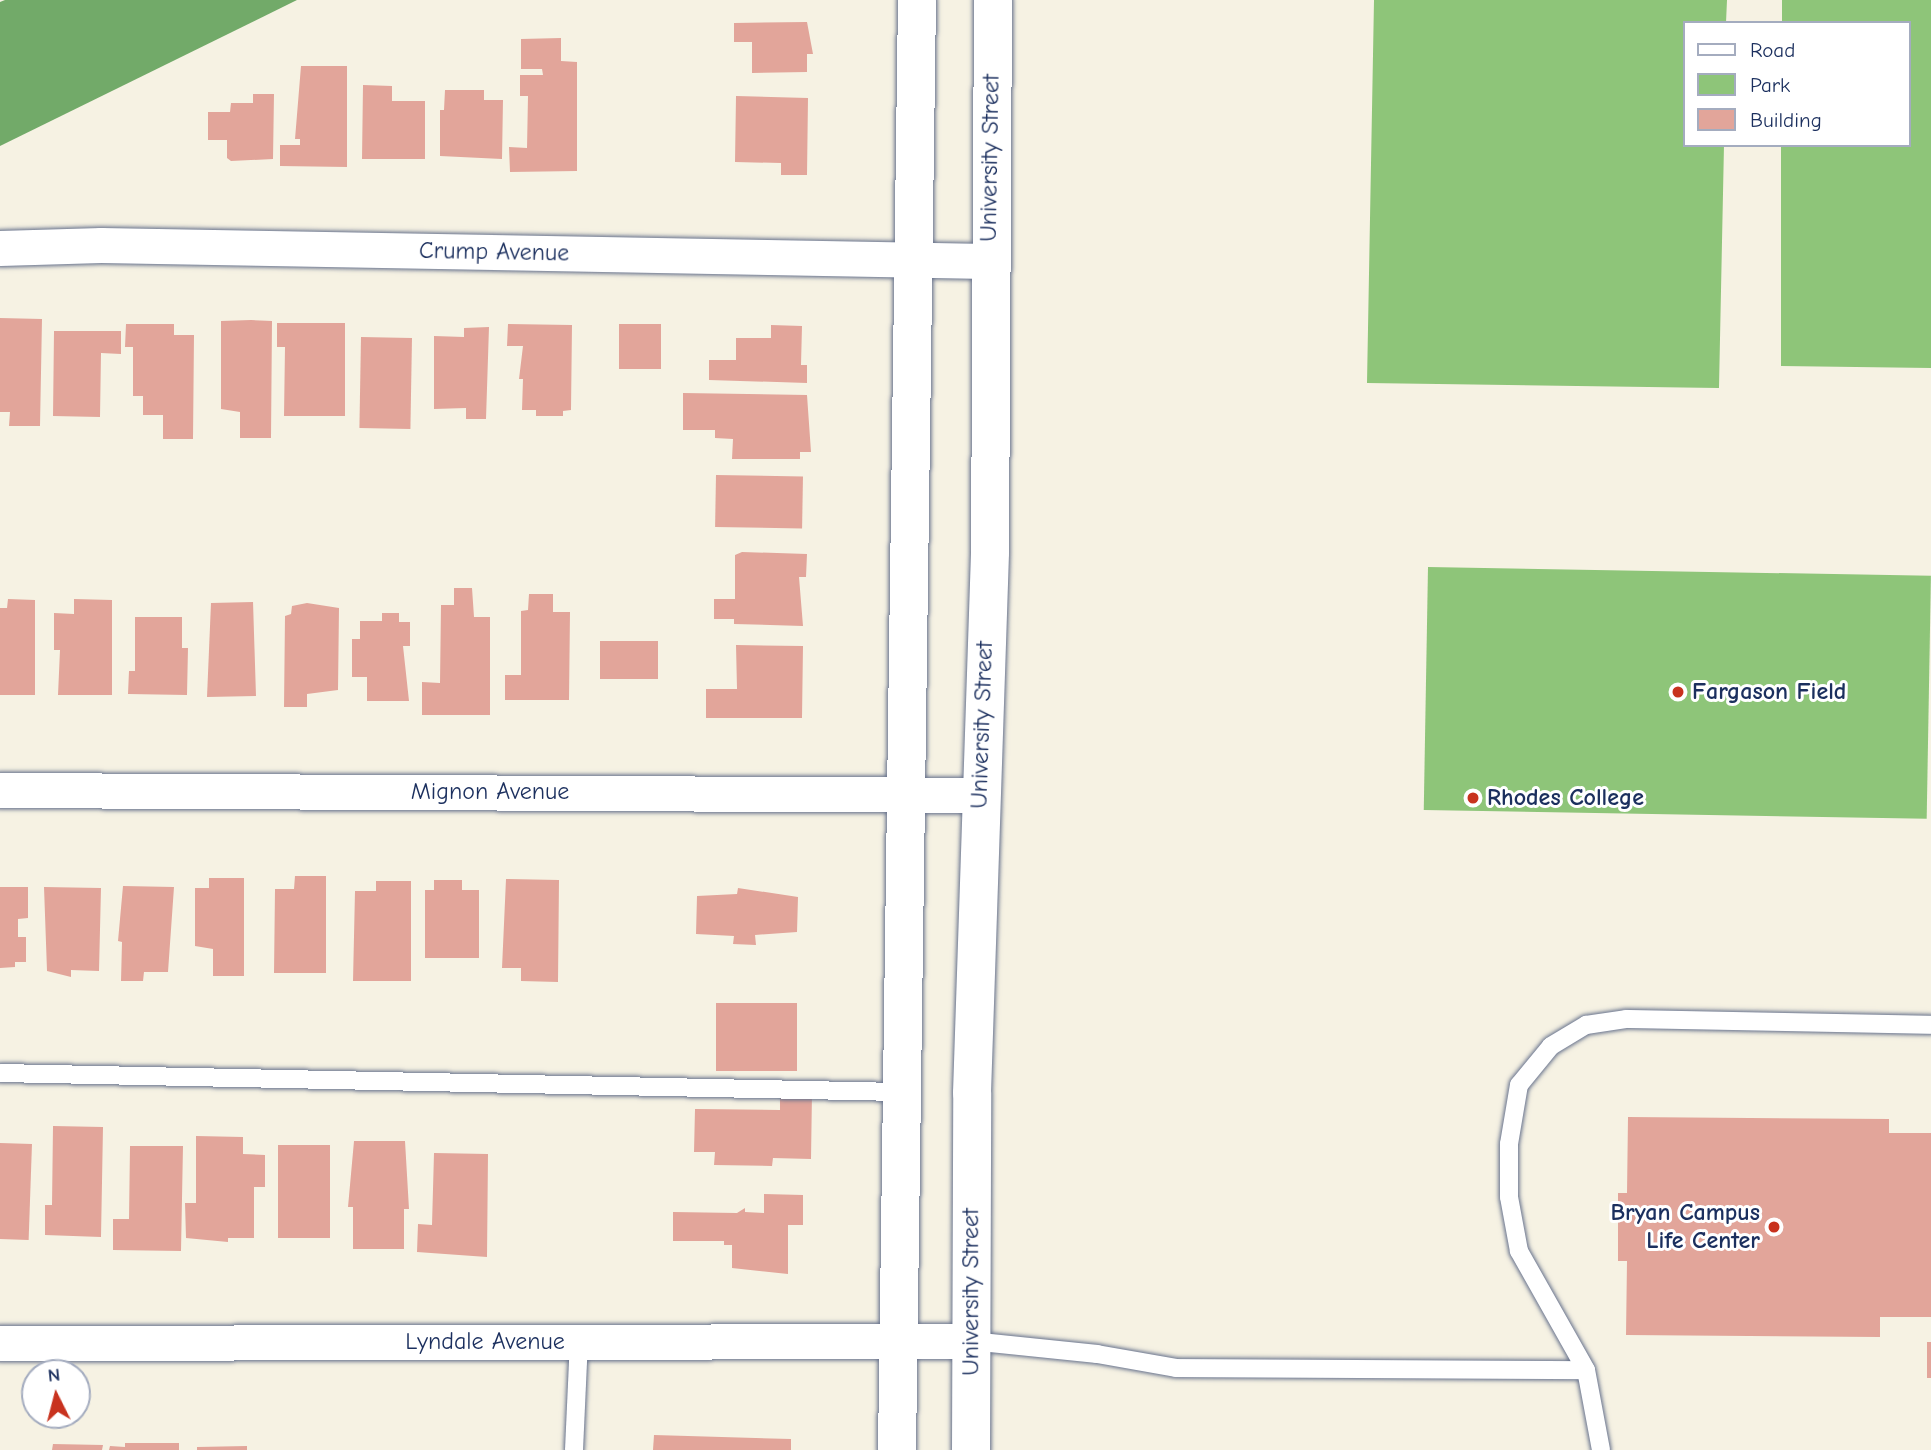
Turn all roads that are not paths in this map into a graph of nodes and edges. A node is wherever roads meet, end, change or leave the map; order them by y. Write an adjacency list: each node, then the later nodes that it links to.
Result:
1 (918, 0): 4 (main road)
2 (993, 0): 5 (main road, University Street)
3 (0, 248): 4 (street, Crump Avenue)
4 (915, 260): 5 (street, Crump Avenue); 7 (main road)
5 (988, 261): 8 (main road, University Street)
6 (0, 790): 7 (street, Mignon Avenue)
7 (906, 794): 8 (street, Mignon Avenue); 11 (main road)
8 (979, 795): 14 (main road, University Street)
9 (1931, 1025): 16 (lane)
10 (0, 1073): 11 (lane)
11 (899, 1091): 13 (main road)
12 (579, 1341): 13 (street, Lyndale Avenue); 15 (street, Lyndale Avenue); 17 (lane)
13 (898, 1341): 14 (street, Lyndale Avenue); 18 (main road)
14 (971, 1341): 16 (lane); 19 (main road, University Street)
15 (0, 1343)
16 (1586, 1370): 20 (lane)
17 (574, 1450)
18 (897, 1450)
19 (971, 1450)
20 (1601, 1450)

